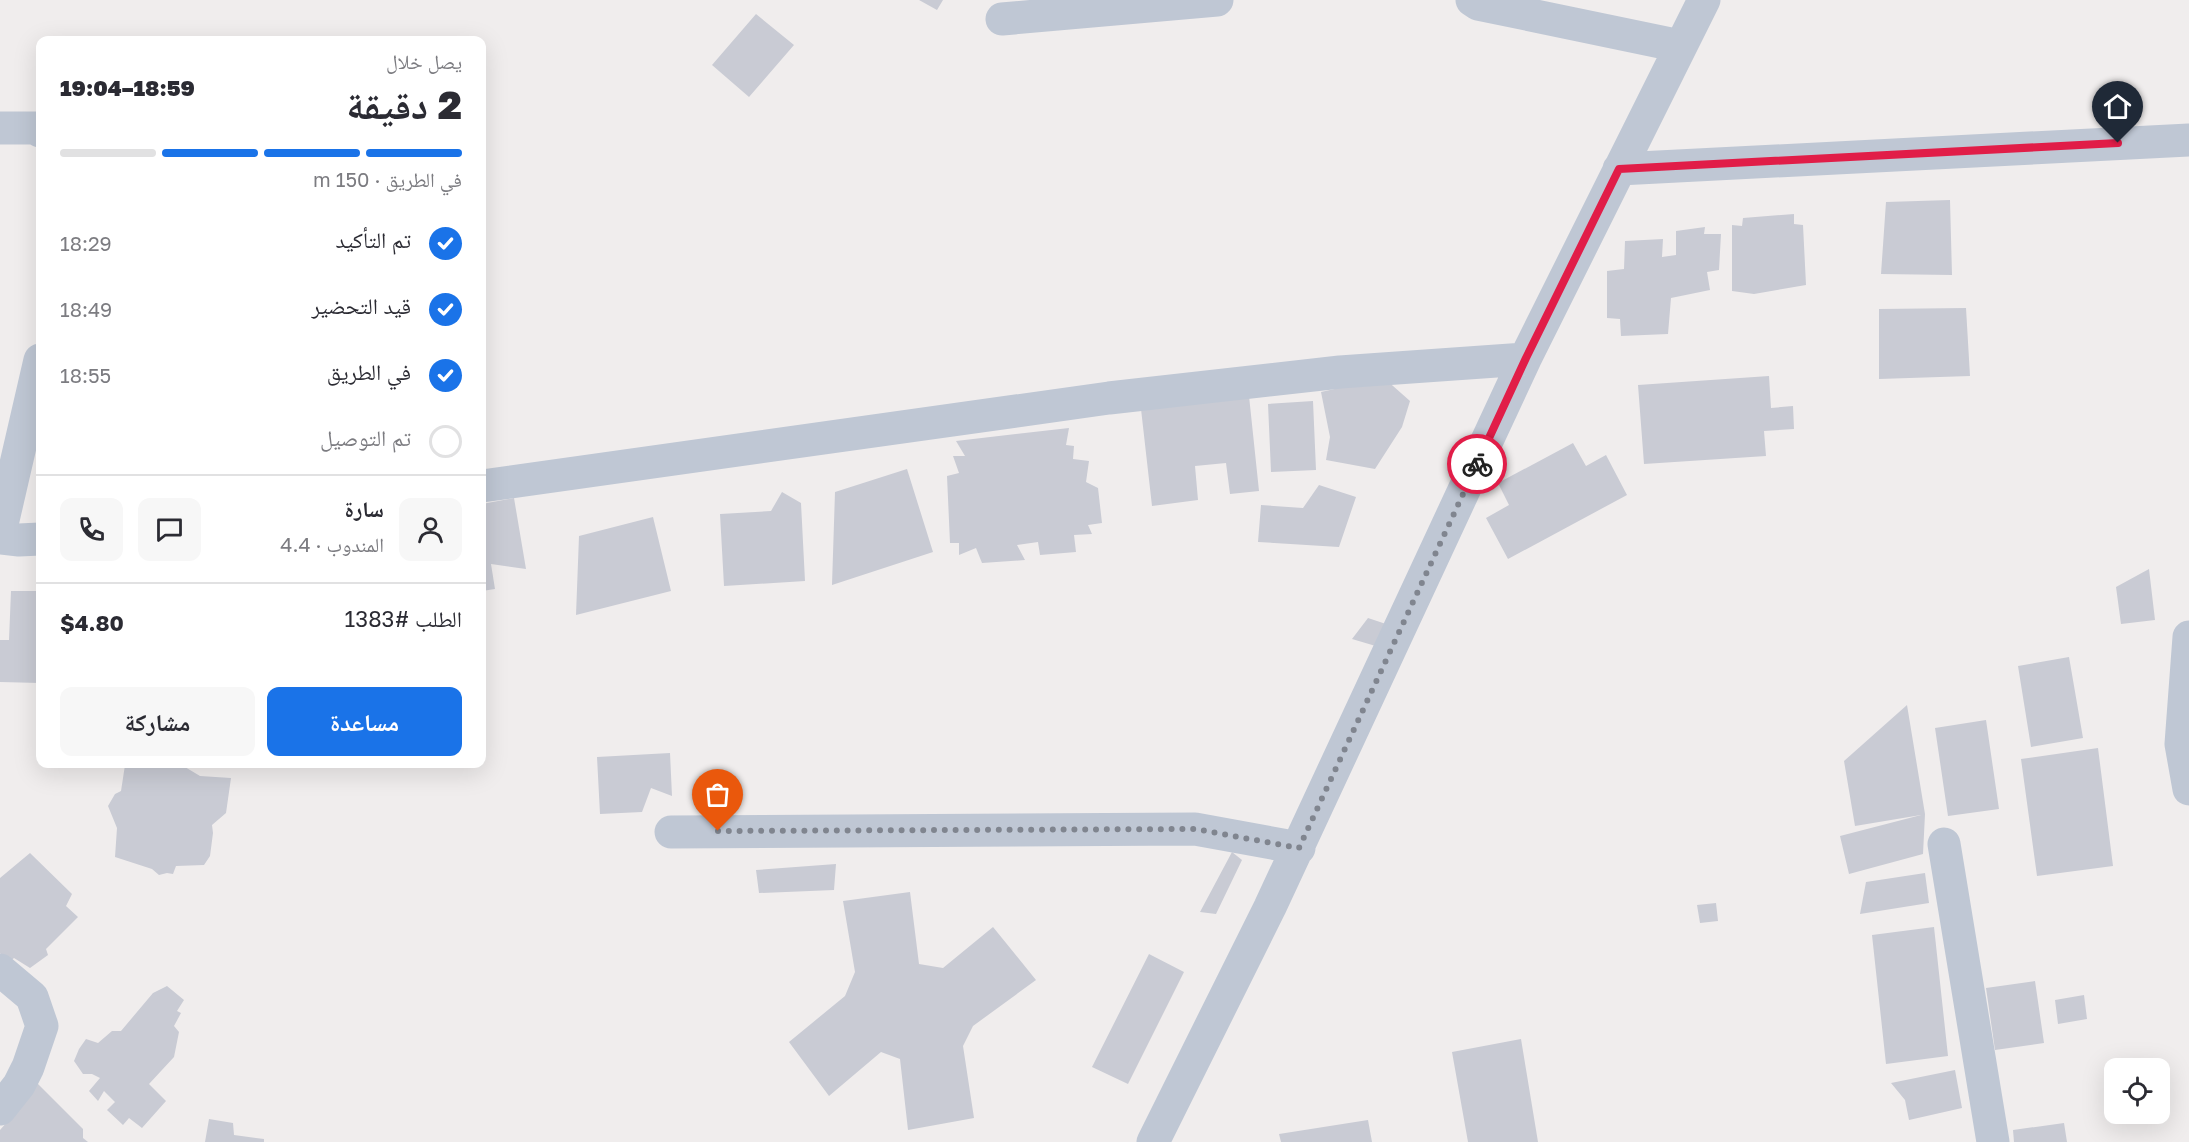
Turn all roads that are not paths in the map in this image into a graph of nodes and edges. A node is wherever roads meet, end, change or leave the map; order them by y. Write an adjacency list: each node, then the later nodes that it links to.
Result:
1 (1217, 0): 4 (street)
2 (1472, 0): 5 (street)
3 (1704, 0): 5 (street)
4 (1002, 19)
5 (1680, 46): 9 (street)
6 (0, 128): 7 (street)
7 (36, 128)
8 (2189, 140): 9 (street)
9 (1619, 169): 10 (street)
10 (1526, 358): 12 (street); 20 (street)
11 (36, 377): 13 (street)
12 (486, 485)
13 (0, 533)
14 (0, 538): 15 (street)
15 (36, 539)
16 (2189, 637): 17 (street)
17 (2189, 789)
18 (671, 832): 20 (street)
19 (1944, 844): 24 (street)
20 (1299, 848): 23 (street)
21 (0, 970): 22 (street)
22 (0, 1109)
23 (1153, 1142)
24 (1994, 1142)

